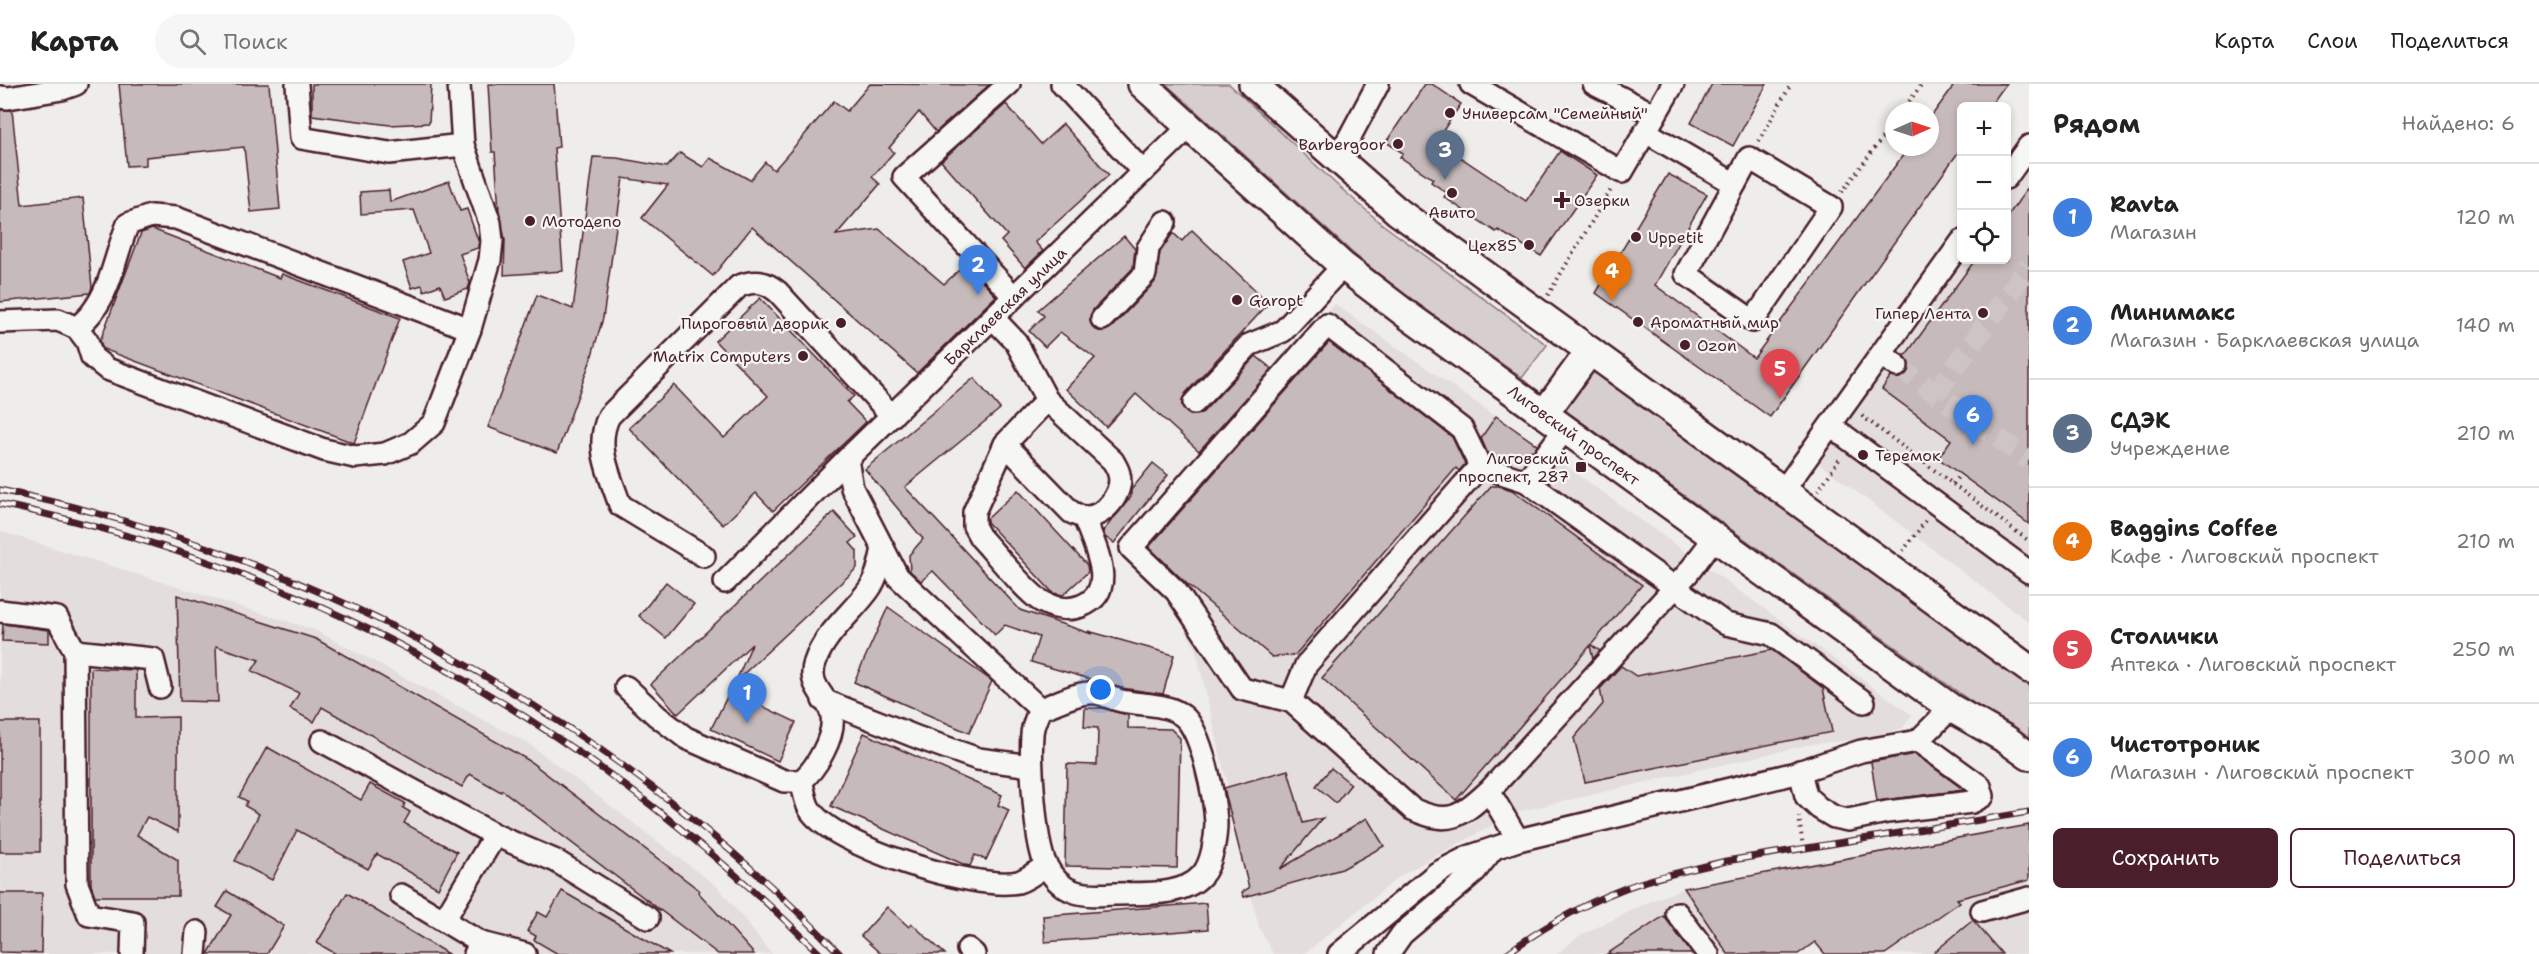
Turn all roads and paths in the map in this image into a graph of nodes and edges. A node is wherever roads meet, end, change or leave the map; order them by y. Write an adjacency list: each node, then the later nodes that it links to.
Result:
1 (76, 84): 14 (street)
2 (297, 84): 19 (street)
3 (459, 84): 19 (street)
4 (1009, 84): 32 (street)
5 (1062, 84): 23 (street)
6 (1142, 84): 17 (main road, Лиговский проспект)
7 (1253, 84): 21 (main road)
8 (1378, 84): 21 (street)
9 (1471, 84): 24 (street)
10 (1594, 84): 16 (street)
11 (1673, 84): 16 (street)
12 (1791, 84): 22 (path)
13 (1922, 84): 15 (path)
14 (0, 97)
15 (1909, 102)
16 (1651, 123): 24 (street); 26 (street)
17 (1189, 127): 23 (street, Барклаевская улица); 30 (main road, Лиговский проспект)
18 (1885, 134): 27 (path)
19 (464, 145): 37 (street)
20 (2027, 153): 25 (street)
21 (1333, 156): 38 (main road)
22 (1749, 158): 26 (street); 27 (street)
23 (1143, 172): 32 (street, Барклаевская улица)
24 (1622, 172): 31 (path)
25 (2011, 173)
26 (1735, 184): 27 (street)
27 (1832, 207)
28 (1165, 222): 34 (street)
29 (1957, 249): 44 (street)
30 (1343, 266): 40 (street); 43 (main road, Лиговский проспект)
31 (1548, 296)
32 (1014, 297): 33 (street, Барклаевская улица)
33 (993, 318): 39 (street); 42 (street, Барклаевская улица)
34 (1102, 318)
35 (0, 322): 36 (street)
36 (77, 328): 37 (street); 37 (street)
37 (470, 329)
38 (1590, 351): 43 (main road); 50 (main road)
39 (1047, 400): 46 (street); 52 (street)
40 (1194, 403)
41 (1854, 410): 54 (path)
42 (892, 416): 47 (street, Барклаевская улица); 56 (street)
43 (1555, 421): 49 (street); 53 (main road, Лиговский проспект)
44 (1831, 426): 45 (street); 50 (street)
45 (1852, 441): 51 (path); 57 (street)
46 (1005, 444): 52 (street); 52 (street)
47 (847, 459): 55 (street); 58 (street, Барклаевская улица)
48 (1480, 466): 49 (street); 66 (street); 66 (street)
49 (1526, 481): 59 (street)
50 (1783, 491): 62 (main road)
51 (1818, 492)
52 (1084, 518)
53 (1715, 537): 59 (street); 68 (main road, Лиговский проспект)
54 (2029, 541)
55 (883, 548): 65 (street); 69 (street)
56 (704, 556)
57 (2029, 572)
58 (725, 582)
59 (1674, 586): 67 (street); 76 (street)
60 (0, 610): 61 (street)
61 (75, 651): 63 (street); 89 (street)
62 (2029, 669)
63 (160, 687)
64 (626, 687): 75 (street)
65 (823, 700): 73 (street); 75 (street)
66 (1291, 701): 76 (street)
67 (1864, 702)
68 (1951, 708): 71 (street); 72 (main road, Лиговский проспект)
69 (1040, 709): 73 (street); 80 (street)
70 (322, 741): 77 (street)
71 (1918, 741): 74 (street); 74 (street)
72 (2029, 756)
73 (1031, 766): 80 (street)
74 (1800, 771): 78 (street)
75 (801, 782): 80 (street)
76 (1489, 792): 78 (street)
77 (495, 835): 85 (street); 86 (street)
78 (1518, 840): 79 (street)
79 (1493, 849): 92 (street); 93 (street)
80 (1046, 865)
81 (401, 895): 86 (street)
82 (2029, 898): 83 (street)
83 (1982, 911)
84 (1677, 914): 94 (street)
85 (648, 918)
86 (444, 920): 88 (street)
87 (197, 932): 90 (street)
88 (478, 949): 91 (street)
89 (132, 954)
90 (195, 954)
91 (525, 954)
92 (1339, 954)
93 (1388, 954)
94 (1708, 954)

